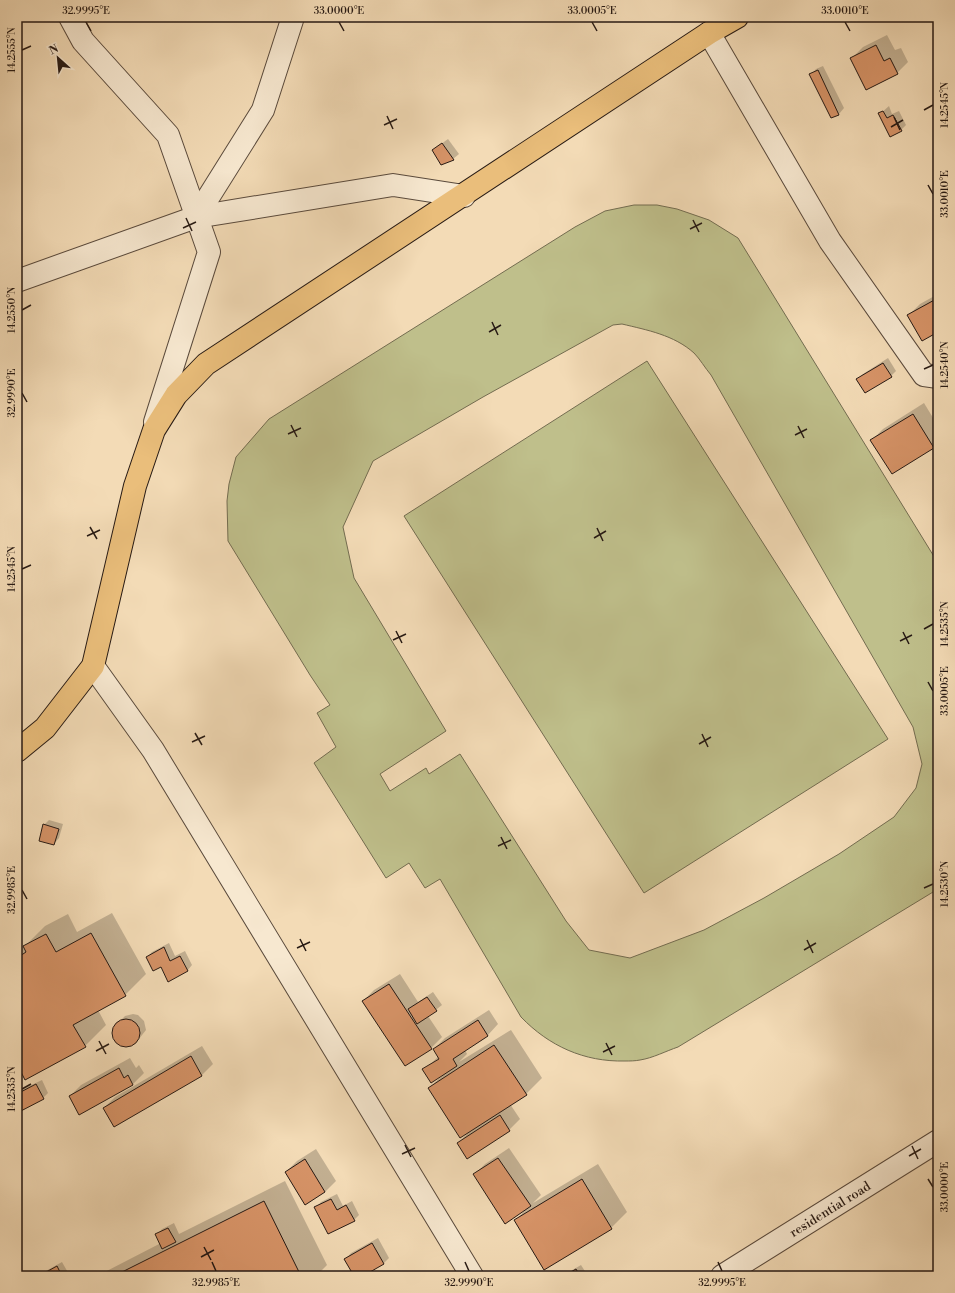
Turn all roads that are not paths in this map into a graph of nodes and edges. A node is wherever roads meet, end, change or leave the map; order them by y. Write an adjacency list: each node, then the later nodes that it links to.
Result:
1 (70, 17): 6 (street)
2 (293, 17): 6 (street)
3 (737, 17): 4 (main road)
4 (710, 33): 5 (main road); 8 (street)
5 (464, 196): 6 (street); 9 (main road)
6 (196, 217): 7 (street); 9 (street)
7 (17, 281)
8 (938, 377)
9 (135, 486): 10 (main road)
10 (93, 666): 11 (main road); 13 (street)
11 (17, 751)
12 (938, 1141): 14 (street, residential road)
13 (472, 1276)
14 (722, 1276)

